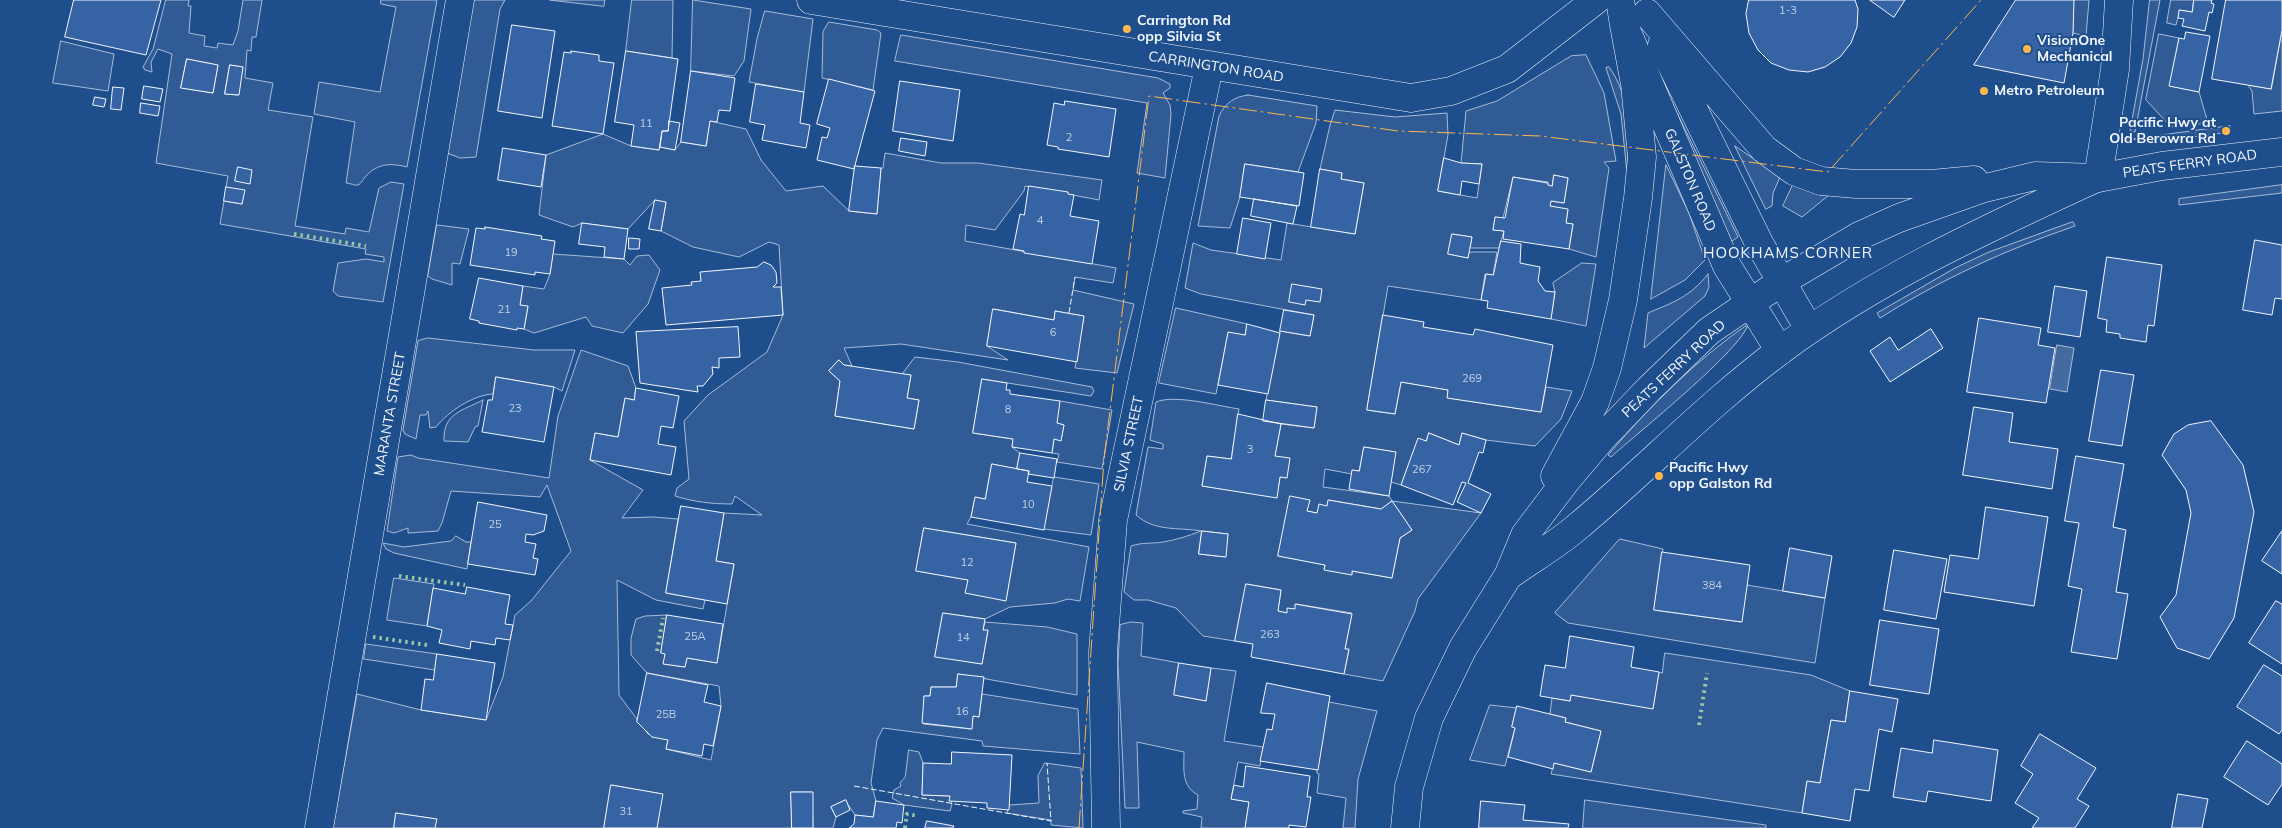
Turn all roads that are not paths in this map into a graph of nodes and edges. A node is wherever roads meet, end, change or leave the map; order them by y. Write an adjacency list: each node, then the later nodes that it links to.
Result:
1 (460, 0): 16 (main road, MARANTA STREET)
2 (811, 0): 6 (main road, CARRINGTON ROAD)
3 (1596, 0): 6 (main road, CARRINGTON ROAD)
4 (2120, 0): 9 (main road)
5 (1631, 10): 8 (main road); 10 (main road); 11 (main road, GALSTON ROAD); 14 (main road)
6 (1209, 66): 17 (main road, SILVIA STREET)
7 (2282, 152): 9 (main road, PEATS FERRY ROAD)
8 (2035, 176): 9 (main road, PEATS FERRY ROAD); 10 (main road, PEATS FERRY ROAD)
9 (2098, 178): 12 (main road, PEATS FERRY ROAD)
10 (1781, 282): 11 (main road, PEATS FERRY ROAD); 12 (main road)
11 (1750, 302): 13 (main road, GALSTON ROAD); 14 (main road, PEATS FERRY ROAD)
12 (1809, 329): 13 (main road, PEATS FERRY ROAD)
13 (1780, 351): 15 (main road, PEATS FERRY ROAD)
14 (1525, 535): 15 (main road, PEATS FERRY ROAD)
15 (1508, 576): 18 (main road, PEATS FERRY ROAD)
16 (319, 828)
17 (1106, 828)
18 (1405, 828)

